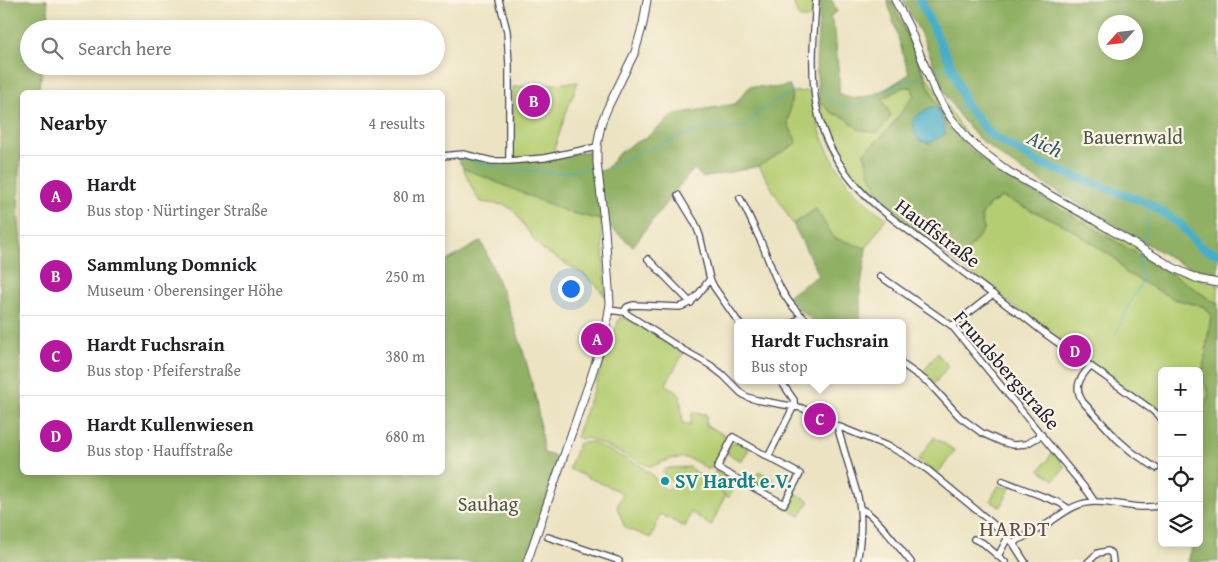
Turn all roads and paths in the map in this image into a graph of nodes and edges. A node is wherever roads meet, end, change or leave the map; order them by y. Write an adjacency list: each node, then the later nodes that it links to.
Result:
1 (499, 0): 7 (street)
2 (647, 0): 5 (main road)
3 (816, 0): 14 (street, Hauffstraße)
4 (895, 0): 13 (main road)
5 (597, 147): 7 (street); 16 (main road)
6 (445, 156): 7 (street)
7 (509, 161)
8 (678, 195): 12 (street)
9 (740, 198): 18 (street)
10 (648, 260): 15 (street)
11 (880, 276): 22 (street, Frundsbergstraße)
12 (710, 279): 15 (street); 19 (street)
13 (1218, 283)
14 (993, 294): 22 (street); 23 (street, Hauffstraße)
15 (691, 303): 17 (street)
16 (609, 310): 17 (street); 42 (main road)
17 (624, 312): 26 (street)
18 (802, 316): 20 (street); 21 (street)
19 (736, 319)
20 (799, 319)
21 (805, 319)
22 (952, 326): 29 (street, Frundsbergstraße)
23 (1090, 366): 27 (street, Hauffstraße); 31 (street)
24 (906, 367): 29 (street)
25 (783, 384): 26 (street)
26 (794, 406): 28 (street); 30 (street)
27 (1158, 415)
28 (837, 426): 36 (street); 38 (street)
29 (1042, 435): 33 (street, Frundsbergstraße)
30 (768, 457): 30 (street)
31 (1156, 468)
32 (1003, 481): 35 (street)
33 (1095, 502): 34 (street); 35 (street)
34 (1158, 506)
35 (1069, 508): 40 (street)
36 (861, 509): 44 (street); 45 (street)
37 (548, 537): 43 (street)
38 (1008, 537): 40 (street); 41 (street)
39 (974, 539): 41 (street)
40 (1013, 543): 47 (street)
41 (998, 556): 46 (street)
42 (527, 562)
43 (618, 562)
44 (857, 562)
45 (911, 562)
46 (1005, 562)
47 (1025, 562)
48 (1088, 562): 49 (street)
49 (1113, 562)

